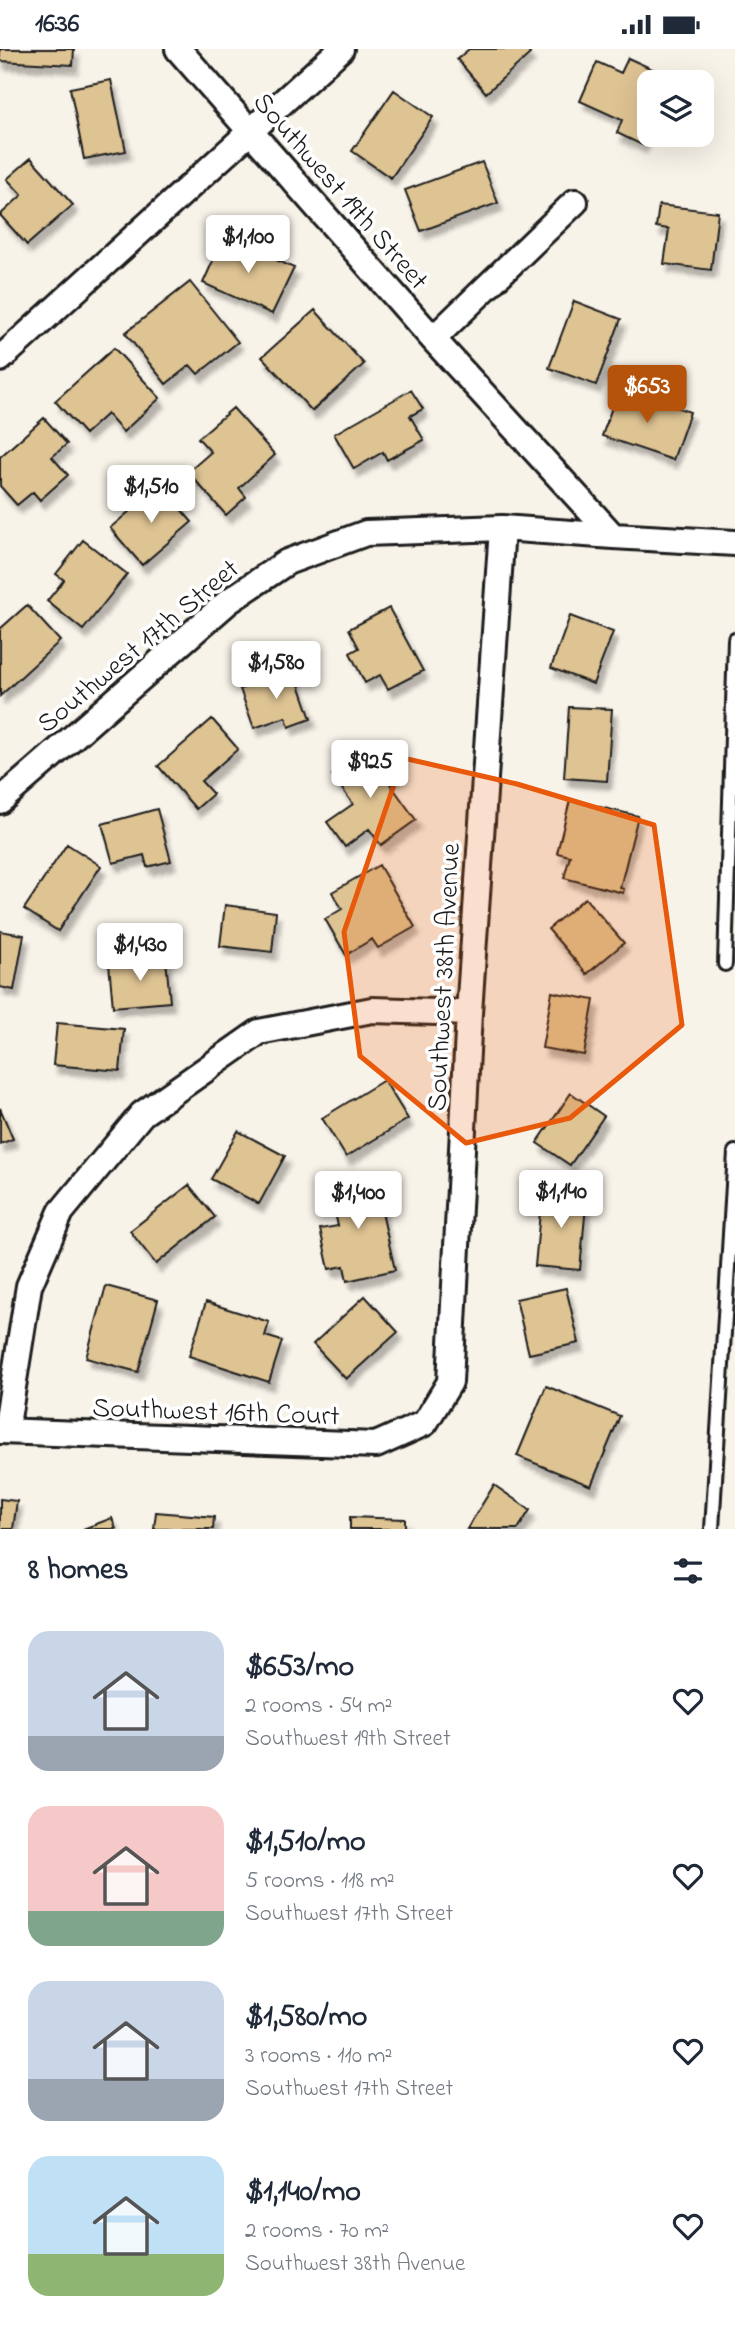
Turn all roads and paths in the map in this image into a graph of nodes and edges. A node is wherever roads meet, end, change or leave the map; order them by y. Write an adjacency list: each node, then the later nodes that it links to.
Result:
1 (178, 49): 3 (street, Southwest 19th Street)
2 (341, 49): 3 (street)
3 (251, 131): 5 (street, Southwest 19th Street); 6 (street)
4 (575, 202): 5 (street)
5 (433, 339): 8 (street, Southwest 19th Street)
6 (0, 359)
7 (502, 528): 8 (street, Southwest 17th Street); 11 (street, Southwest 17th Street); 14 (street, Southwest 38th Avenue)
8 (613, 536): 9 (street)
9 (735, 543)
10 (735, 639): 12 (lane)
11 (0, 801)
12 (731, 907): 13 (lane)
13 (725, 964)
14 (468, 1013): 16 (street, Southwest 38th Avenue); 17 (street)
15 (735, 1153): 18 (lane)
16 (425, 1423): 17 (street, Southwest 16th Court)
17 (3, 1431)
18 (712, 1529)

